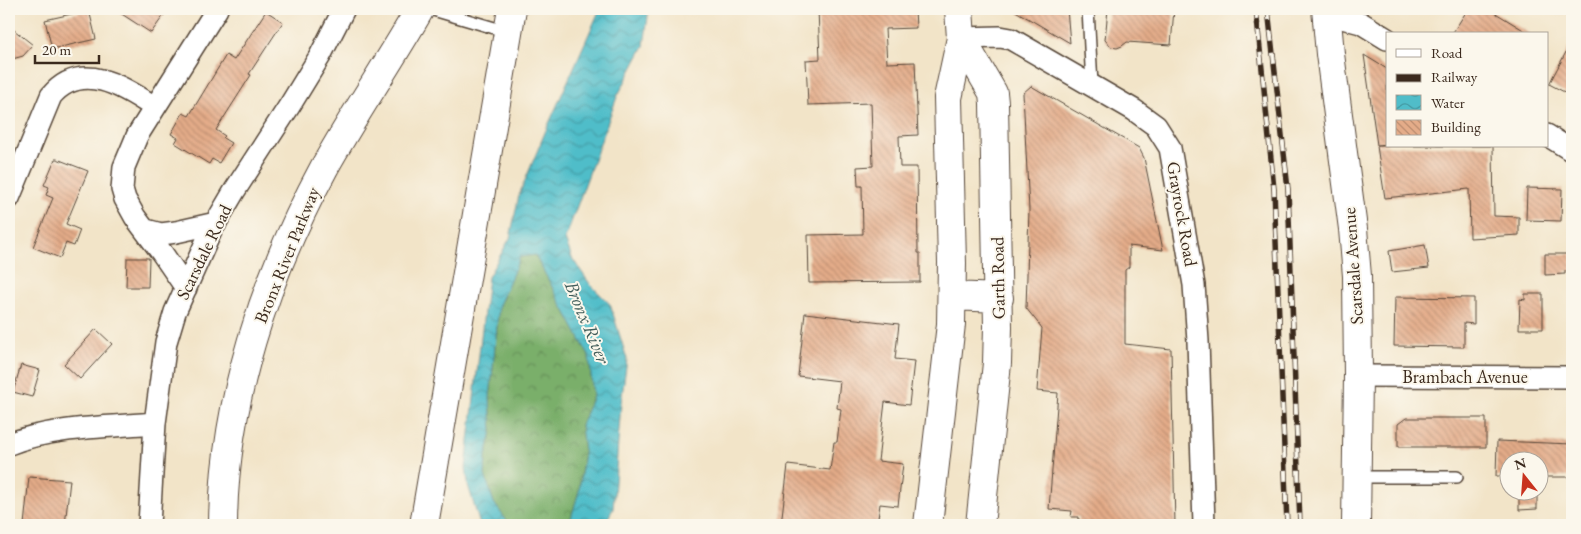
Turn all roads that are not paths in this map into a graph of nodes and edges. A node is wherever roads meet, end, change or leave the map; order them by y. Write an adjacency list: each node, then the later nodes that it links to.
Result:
1 (217, 9): 12 (street)
2 (344, 9): 16 (street, Scarsdale Road)
3 (420, 9): 28 (main road, Bronx River Parkway)
4 (430, 9): 8 (lane)
5 (959, 9): 9 (main road, Garth Road)
6 (1088, 9): 11 (lane)
7 (1327, 11): 10 (street); 21 (main road, Scarsdale Avenue)
8 (510, 21): 29 (main road)
9 (961, 38): 11 (street, Grayrock Road); 19 (main road, Garth Road); 20 (main road, Garth Road)
10 (1386, 38)
11 (1092, 85): 32 (street, Grayrock Road)
12 (154, 107): 15 (street); 17 (street)
13 (1548, 137): 14 (street)
14 (1572, 150)
15 (9, 198)
16 (216, 223): 17 (street); 18 (street, Scarsdale Road)
17 (146, 230): 18 (street)
18 (186, 288): 23 (street, Scarsdale Road)
19 (952, 296): 20 (main road); 30 (main road, Garth Road)
20 (999, 298): 31 (main road, Garth Road)
21 (1358, 376): 22 (street, Brambach Avenue); 25 (main road, Scarsdale Avenue)
22 (1572, 378)
23 (155, 423): 24 (street); 27 (street, Scarsdale Road)
24 (9, 444)
25 (1357, 477): 26 (lane); 33 (main road, Scarsdale Avenue)
26 (1457, 477)
27 (149, 525)
28 (224, 525)
29 (424, 525)
30 (928, 525)
31 (980, 525)
32 (1204, 525)
33 (1356, 525)

